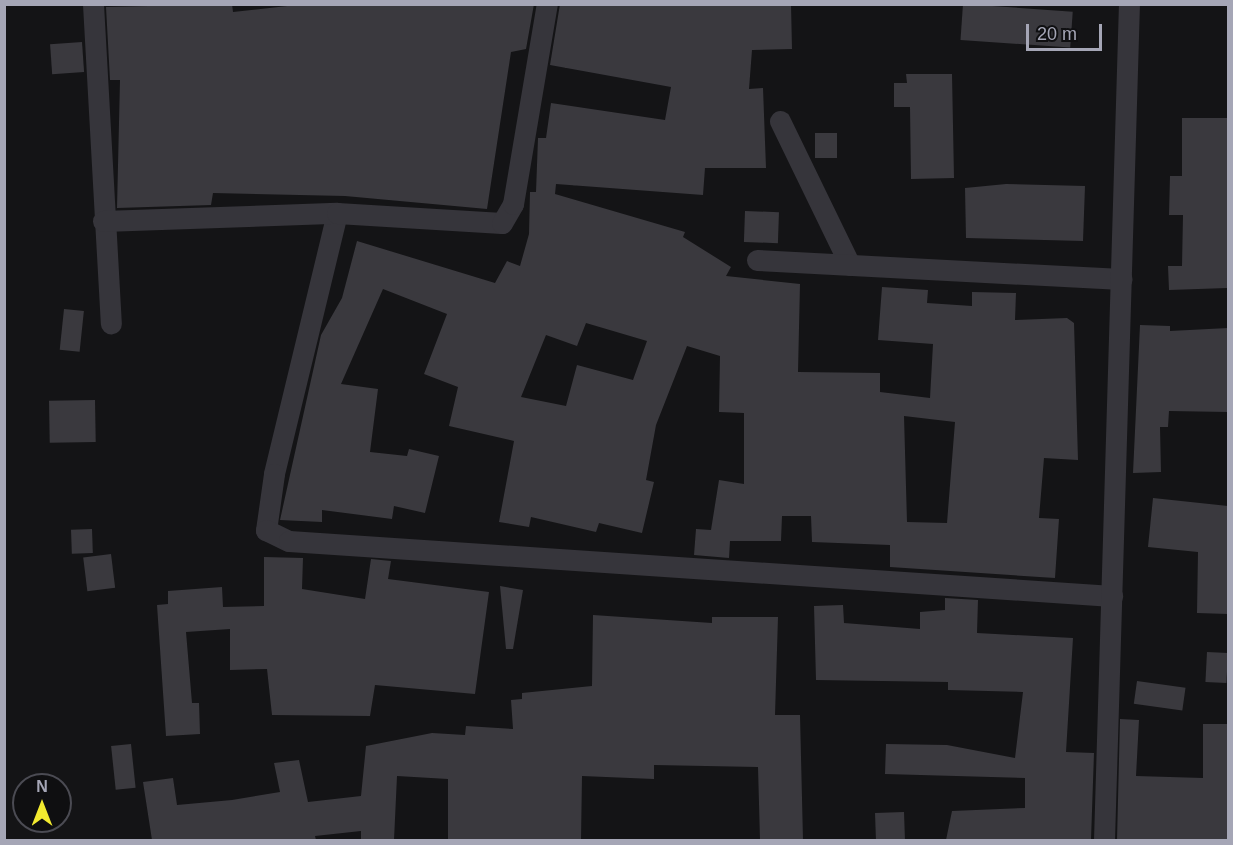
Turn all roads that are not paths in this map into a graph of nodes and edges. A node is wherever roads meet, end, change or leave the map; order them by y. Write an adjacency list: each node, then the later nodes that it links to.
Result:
1 (93, 4): 6 (street)
2 (547, 4): 5 (street)
3 (1130, 4): 9 (street)
4 (780, 121): 8 (street)
5 (337, 213): 6 (street); 11 (street)
6 (103, 221): 10 (street)
7 (757, 260): 8 (street)
8 (850, 265): 9 (street)
9 (1122, 279): 11 (street)
10 (111, 323)
11 (1112, 596): 12 (street)
12 (1104, 840)

